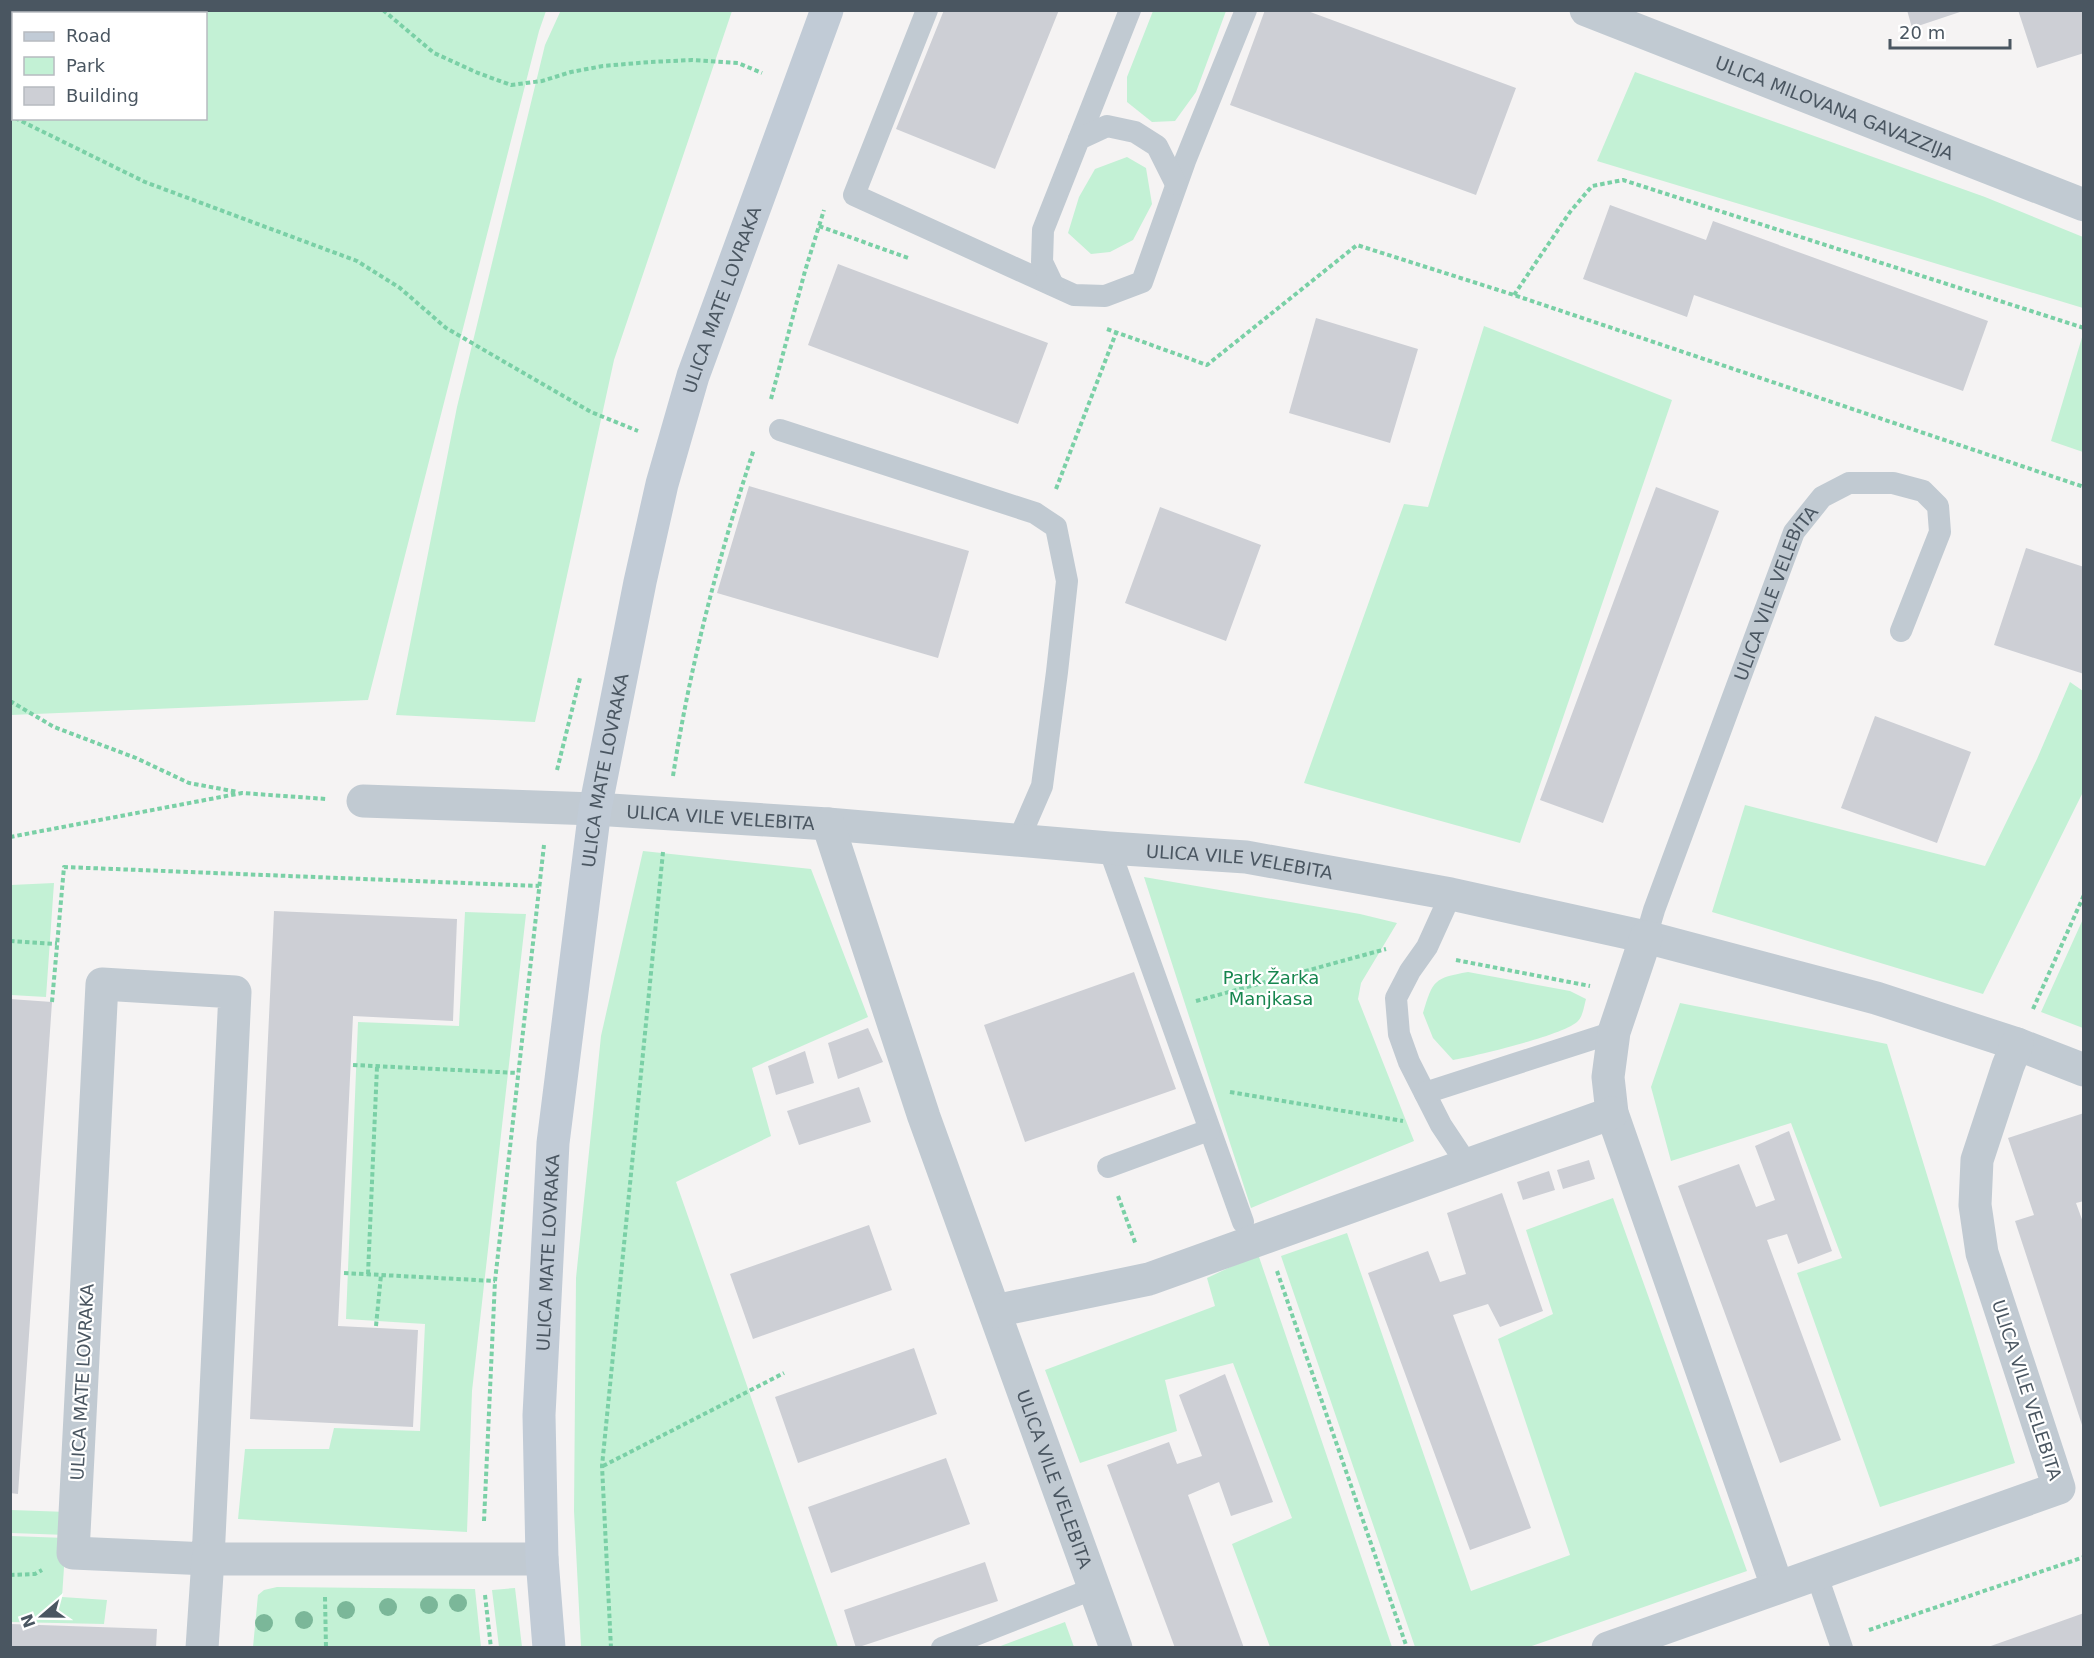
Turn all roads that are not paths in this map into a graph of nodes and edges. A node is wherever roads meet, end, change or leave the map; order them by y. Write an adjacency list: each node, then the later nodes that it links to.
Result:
1 (827, 10): 13 (street, ULICA MATE LOVRAKA)
2 (927, 10): 9 (lane)
3 (1130, 10): 6 (lane)
4 (1246, 10): 7 (lane)
5 (1586, 10): 8 (street, ULICA MILOVANA GAVAZZIJA)
6 (1079, 139): 7 (lane); 9 (lane)
7 (1176, 184): 9 (lane)
8 (2084, 205)
9 (1053, 285)
10 (780, 430): 15 (lane)
11 (1902, 631): 18 (lane, ULICA VILE VELEBITA)
12 (363, 801): 13 (street, ULICA VILE VELEBITA)
13 (594, 809): 14 (street, ULICA VILE VELEBITA); 30 (street, ULICA MATE LOVRAKA)
14 (828, 824): 15 (street, ULICA VILE VELEBITA); 28 (street, ULICA VILE VELEBITA)
15 (1019, 839): 16 (street, ULICA VILE VELEBITA)
16 (1109, 848): 17 (street, ULICA VILE VELEBITA); 24 (lane)
17 (1451, 894): 18 (street, ULICA VILE VELEBITA); 22 (lane)
18 (1646, 937): 19 (street, ULICA VILE VELEBITA); 20 (street, ULICA VILE VELEBITA)
19 (1614, 1032): 22 (lane); 23 (street, ULICA VILE VELEBITA)
20 (2017, 1044): 21 (street, ULICA VILE VELEBITA); 31 (street, ULICA VILE VELEBITA)
21 (2084, 1070)
22 (1425, 1093): 25 (lane)
23 (1612, 1113): 25 (street); 32 (street, ULICA VILE VELEBITA)
24 (1209, 1130): 26 (lane); 27 (lane)
25 (1467, 1164): 27 (street)
26 (1108, 1167)
27 (1254, 1229): 28 (street)
28 (995, 1311): 33 (street, ULICA VILE VELEBITA)
29 (208, 1559): 29 (street, ULICA MATE LOVRAKA); 30 (street, ULICA MATE LOVRAKA); 35 (street, ULICA MATE LOVRAKA)
30 (542, 1560): 36 (street, ULICA MATE LOVRAKA)
31 (1816, 1573): 32 (street, ULICA VILE VELEBITA); 34 (lane)
32 (1777, 1587): 39 (street, ULICA VILE VELEBITA)
33 (1095, 1588): 37 (lane); 38 (street, ULICA VILE VELEBITA)
34 (1841, 1644)
35 (202, 1647)
36 (549, 1647)
37 (942, 1647)
38 (1116, 1647)
39 (1608, 1647)

